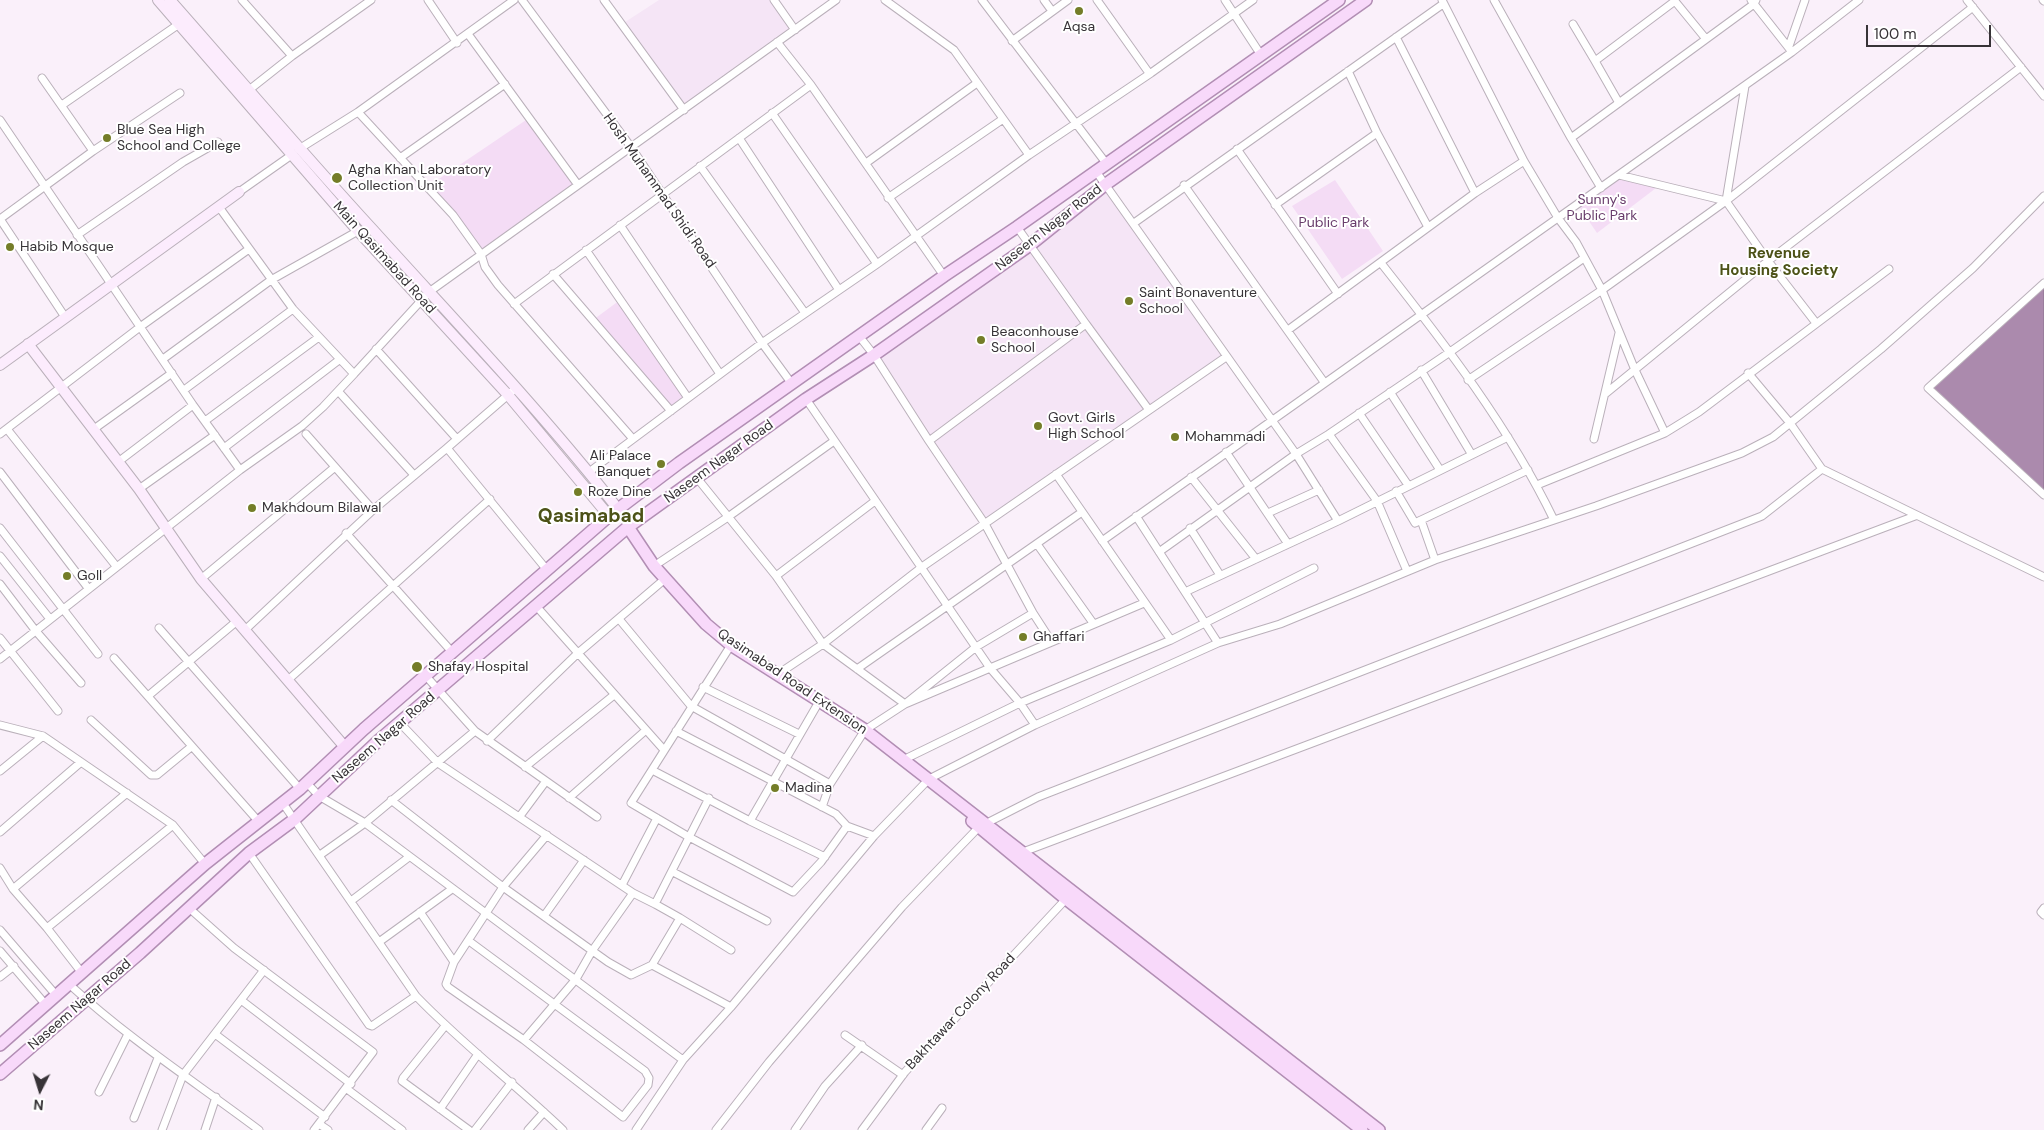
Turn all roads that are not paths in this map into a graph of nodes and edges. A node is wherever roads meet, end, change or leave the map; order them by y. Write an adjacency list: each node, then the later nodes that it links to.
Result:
1 (158, 0): 30 (main road, Main Qasimabad Road)
2 (170, 0): 51 (main road, Main Qasimabad Road)
3 (242, 0): 41 (street)
4 (371, 0): 41 (street)
5 (428, 0): 38 (street)
6 (514, 0): 33 (street)
7 (522, 0): 66 (street, Hosh Muhammad Shidi Road)
8 (604, 0): 56 (street)
9 (774, 0): 32 (street)
10 (836, 0): 32 (street)
11 (885, 0): 47 (street)
12 (982, 0): 36 (street)
13 (1044, 0): 28 (street)
14 (1068, 0): 28 (street)
15 (1097, 0): 45 (street)
16 (1225, 0): 29 (street)
17 (1253, 0): 29 (street)
18 (1340, 0): 40 (main road, Naseem Nagar Road)
19 (1366, 0): 78 (main road, Naseem Nagar Road)
20 (1494, 0): 64 (street)
21 (1804, 0): 39 (street)
22 (1858, 0): 39 (street)
23 (1967, 0): 27 (street)
24 (1675, 1): 35 (street); 42 (street)
25 (1754, 1): 35 (street); 39 (street)
26 (1442, 2): 34 (street); 72 (street)
27 (1973, 7): 43 (street); 88 (street)
28 (1052, 11): 36 (street)
29 (1234, 13): 40 (street); 45 (street)
30 (179, 24): 55 (street); 69 (main road, Main Qasimabad Road)
31 (1573, 24): 42 (street)
32 (795, 30): 37 (street)
33 (468, 34): 38 (street); 48 (street)
34 (1396, 37): 44 (street); 85 (street)
35 (1706, 39): 54 (street)
36 (1012, 41): 61 (street)
37 (777, 42): 49 (street); 56 (street)
38 (457, 43): 57 (street)
39 (1791, 49): 50 (street)
40 (1260, 55): 74 (main road, Naseem Nagar Road)
41 (292, 56): 51 (street)
42 (1595, 61): 54 (street)
43 (2021, 67): 53 (street); 105 (street)
44 (1348, 71): 62 (street); 67 (street)
45 (1149, 73): 61 (street)
46 (42, 78): 55 (street)
47 (977, 82): 59 (street); 73 (street)
48 (504, 84): 71 (street); 80 (street)
49 (811, 85): 58 (street); 73 (street)
50 (1745, 86): 77 (street); 88 (street)
51 (249, 90): 69 (main road, Main Qasimabad Road)
52 (180, 94): 68 (street)
53 (2044, 96)
54 (1619, 103): 64 (street)
55 (62, 105): 68 (street)
56 (684, 110): 66 (street)
57 (358, 112): 69 (street); 71 (street)
58 (772, 113): 63 (street); 107 (street)
59 (1003, 119): 70 (street); 87 (street)
60 (0, 120): 79 (street)
61 (1076, 124): 70 (street); 74 (street)
62 (1377, 133): 89 (street); 95 (street)
63 (739, 138): 75 (street); 114 (street)
64 (1571, 138): 82 (street)
65 (218, 142): 98 (street)
66 (631, 147): 80 (street); 84 (street, Hosh Muhammad Shidi Road)
67 (1237, 148): 81 (street); 89 (street)
68 (93, 151): 79 (street)
69 (296, 151): 83 (street); 97 (main road, Main Qasimabad Road); 117 (main road, Main Qasimabad Road)
70 (1029, 155): 99 (street)
71 (400, 158): 103 (street)
72 (1524, 161): 85 (street); 91 (street)
73 (866, 163): 87 (street)
74 (1106, 163): 76 (main road, Naseem Nagar Road)
75 (700, 166): 84 (street); 120 (street)
76 (1095, 170): 78 (street); 96 (main road, Naseem Nagar Road)
77 (1619, 175): 82 (street); 88 (street)
78 (1106, 184): 93 (street); 100 (main road, Naseem Nagar Road)
79 (46, 185): 92 (street); 98 (street)
80 (578, 185): 103 (street)
81 (1184, 185): 93 (street); 126 (street)
82 (1601, 188): 91 (street)
83 (239, 192): 90 (main road)
84 (663, 193): 94 (street); 130 (street, Hosh Muhammad Shidi Road)
85 (1475, 193): 95 (street)
86 (2044, 196): 162 (street)
87 (888, 198): 99 (street)
88 (1726, 201): 105 (street); 115 (street)
89 (1275, 205): 116 (street)
90 (219, 207): 101 (street); 113 (main road)
91 (1558, 218): 104 (street); 121 (street)
92 (0, 219): 122 (street)
93 (1134, 223): 135 (street)
94 (620, 225): 102 (street); 144 (street)
95 (1428, 227): 106 (street)
96 (1016, 228): 100 (street); 110 (main road, Naseem Nagar Road)
97 (358, 231): 111 (street); 117 (main road, Main Qasimabad Road)
98 (77, 235): 113 (street)
99 (916, 236): 107 (street); 110 (street)
100 (1030, 245): 124 (street); 134 (main road, Naseem Nagar Road)
101 (249, 249): 111 (street); 125 (street)
102 (586, 250): 109 (street); 154 (street)
103 (482, 254): 117 (street); 118 (street)
104 (1584, 258): 115 (street); 133 (street)
105 (1768, 261): 123 (street); 140 (street)
106 (1381, 263): 116 (street); 121 (street)
107 (878, 264): 114 (street)
108 (1889, 269): 123 (street)
109 (554, 274): 118 (street); 158 (street)
110 (944, 276): 128 (main road, Naseem Nagar Road)
111 (272, 280): 119 (street); 136 (street)
112 (2044, 283): 199 (street)
113 (112, 285): 122 (main road); 125 (street)
114 (839, 290): 120 (street)
115 (1602, 290): 127 (street); 145 (street)
116 (1338, 294): 126 (street)
117 (425, 296): 132 (street); 151 (main road, Main Qasimabad Road)
118 (514, 304): 172 (street)
119 (293, 309): 129 (street); 149 (street)
120 (805, 313): 130 (street)
121 (1422, 314): 133 (street); 146 (street)
122 (65, 317): 131 (main road)
123 (1816, 323): 142 (street)
124 (1086, 324): 157 (street); 175 (street)
125 (140, 327): 136 (street); 148 (street)
126 (1288, 330): 146 (street)
127 (1619, 332): 140 (street); 153 (street)
128 (859, 336): 134 (street); 147 (main road, Naseem Nagar Road)
129 (319, 337): 137 (street); 161 (street)
130 (762, 343): 144 (street); 147 (street, Hosh Muhammad Shidi Road)
131 (28, 344): 138 (main road); 148 (main road)
132 (376, 349): 143 (street); 171 (street)
133 (1450, 352): 139 (street); 145 (street)
134 (874, 355): 155 (main road, Naseem Nagar Road); 175 (street)
135 (1226, 357): 157 (street); 160 (street)
136 (163, 359): 141 (street)
137 (339, 360): 143 (street); 176 (street)
138 (0, 364)
139 (1421, 370): 152 (street); 180 (street)
140 (1635, 370): 153 (street); 165 (street)
141 (172, 373): 149 (street); 164 (street)
142 (1748, 373): 162 (street); 165 (street)
143 (354, 374): 150 (street)
144 (720, 374): 154 (street)
145 (1468, 380): 170 (street)
146 (1324, 382): 160 (street)
147 (792, 384): 155 (main road); 205 (main road, Naseem Nagar Road)
148 (63, 388): 163 (street); 164 (main road)
149 (184, 390): 156 (street)
150 (338, 391): 184 (street); 190 (street)
151 (512, 392): 171 (street); 188 (main road, Main Qasimabad Road); 205 (main road, Main Qasimabad Road)
152 (1390, 392): 159 (street); 185 (street)
153 (1605, 394): 173 (street)
154 (688, 398): 158 (street)
155 (806, 399): 174 (street); 192 (main road, Naseem Nagar Road)
156 (193, 405): 161 (street); 181 (street)
157 (1149, 410): 189 (street)
158 (671, 411): 172 (street)
159 (1359, 414): 168 (street); 193 (street)
160 (1272, 420): 178 (street); 179 (street)
161 (205, 421): 169 (street)
162 (1790, 423): 183 (street); 213 (street)
163 (7, 429): 166 (street); 228 (street)
164 (94, 429): 181 (main road)
165 (1665, 433): 194 (street)
166 (0, 434)
167 (306, 434): 182 (street)
168 (1329, 434): 179 (street); 202 (street)
169 (215, 435): 176 (street); 196 (street)
170 (1508, 437): 180 (street); 186 (street)
171 (457, 439): 177 (street)
172 (633, 439): 188 (street)
173 (1594, 439)
174 (834, 441): 201 (street); 210 (street)
175 (929, 441): 214 (street)
176 (224, 448): 184 (street)
177 (447, 448): 190 (street); 200 (street)
178 (1226, 452): 191 (street); 195 (street)
179 (1296, 454): 195 (street); 197 (street)
180 (1472, 454): 185 (street)
181 (118, 462): 196 (main road)
182 (335, 467): 204 (street); 238 (street)
183 (1822, 469): 209 (street); 329 (street)
184 (240, 470): 215 (street)
185 (1440, 470): 193 (street)
186 (1528, 470): 194 (street); 212 (street)
187 (0, 472): 241 (street)
188 (589, 472): 205 (main road, Main Qasimabad Road)
189 (1056, 474): 206 (street); 214 (street)
190 (414, 476): 204 (street)
191 (1191, 477): 203 (street); 208 (street)
192 (697, 478): 210 (street); 216 (main road, Naseem Nagar Road)
193 (1408, 485): 198 (street)
194 (1537, 485): 213 (street)
195 (1251, 487): 203 (street); 207 (street)
196 (139, 489): 215 (main road)
197 (1319, 490): 207 (street); 211 (street)
198 (1396, 491): 202 (street); 212 (street)
199 (2044, 494)
200 (490, 499): 232 (street); 240 (street)
201 (875, 501): 230 (street); 234 (street)
202 (1377, 501): 211 (street); 233 (street)
203 (1216, 509): 218 (street); 225 (street)
204 (373, 510): 219 (street)
205 (613, 512): 232 (main road, Naseem Nagar Road)
206 (1082, 512): 220 (street); 221 (street)
207 (1268, 513): 222 (street)
208 (1136, 516): 220 (street); 223 (street)
209 (1915, 516): 236 (street); 334 (street)
210 (728, 517): 229 (street); 234 (street)
211 (1338, 520): 222 (street)
212 (1422, 520): 226 (street)
213 (1554, 520): 226 (street)
214 (986, 524): 227 (street); 230 (street)
215 (167, 527): 228 (street); 238 (main road)
216 (628, 527): 229 (main road, Qasimabad Road Extension); 246 (main road, Naseem Nagar Road)
217 (0, 528): 247 (street)
218 (1190, 528): 223 (street); 235 (street)
219 (346, 533): 240 (street); 257 (street)
220 (1102, 541): 243 (street)
221 (1037, 544): 227 (street); 254 (street)
222 (1288, 544): 225 (street)
223 (1159, 552): 242 (street)
224 (0, 556): 249 (street)
225 (1256, 559): 235 (street)
226 (1435, 560): 233 (street)
227 (1007, 565): 245 (street); 248 (street)
228 (116, 566): 241 (street)
229 (654, 566): 237 (main road, Qasimabad Road Extension)
230 (922, 567): 245 (street); 263 (street)
231 (1314, 568): 253 (street)
232 (548, 570): 244 (main road, Naseem Nagar Road)
233 (1407, 571): 261 (street)
234 (776, 576): 263 (street)
235 (1220, 576): 242 (street)
236 (2044, 577)
237 (666, 578): 250 (street); 262 (main road, Qasimabad Road Extension)
238 (201, 579): 251 (main road)
239 (0, 584): 256 (street)
240 (393, 586): 266 (street); 276 (street)
241 (88, 588): 247 (street)
242 (1185, 592): 253 (street)
243 (1144, 603): 254 (street); 260 (street)
244 (508, 604): 252 (main road); 266 (main road, Naseem Nagar Road)
245 (948, 606): 264 (street); 273 (street)
246 (537, 607): 252 (main road, Naseem Nagar Road); 268 (street)
247 (62, 608): 249 (street); 267 (street)
248 (1033, 613): 259 (street); 264 (street)
249 (50, 619): 256 (street)
250 (619, 619): 268 (street); 285 (street)
251 (237, 621): 257 (main road); 271 (street)
252 (521, 621): 279 (main road, Naseem Nagar Road)
253 (1204, 622): 260 (street); 261 (street)
254 (1093, 623): 259 (street)
255 (159, 628): 271 (street)
256 (35, 630): 265 (street); 277 (street)
257 (245, 630): 276 (main road)
258 (0, 638): 265 (street)
259 (1051, 640): 272 (street)
260 (1171, 640): 283 (street)
261 (1218, 643): 289 (street)
262 (731, 644): 274 (main road, Qasimabad Road Extension); 278 (street)
263 (823, 644): 273 (street); 274 (street)
264 (976, 647): 272 (street); 284 (street)
265 (10, 650): 270 (street); 286 (street)
266 (452, 652): 275 (main road, Naseem Nagar Road)
267 (98, 654)
268 (576, 654): 280 (street); 297 (street)
269 (114, 658): 281 (street)
270 (0, 659)
271 (187, 663): 281 (street); 312 (street)
272 (990, 668): 283 (street); 284 (street)
273 (858, 669): 284 (street)
274 (778, 674): 282 (main road, Qasimabad Road Extension)
275 (425, 675): 279 (street); 298 (main road, Naseem Nagar Road)
276 (288, 680): 298 (main road)
277 (81, 683)
278 (703, 687): 285 (street); 295 (street)
279 (438, 691): 288 (main road, Naseem Nagar Road); 293 (street)
280 (614, 695): 291 (street); 305 (street)
281 (148, 696): 299 (street)
282 (820, 700): 292 (main road, Qasimabad Road Extension); 295 (street)
283 (1020, 703): 289 (street); 302 (street)
284 (906, 704): 292 (street)
285 (691, 706): 294 (street); 301 (street)
286 (58, 711)
287 (91, 720): 299 (street)
288 (400, 722): 304 (street); 314 (main road, Naseem Nagar Road)
289 (1035, 725): 308 (street)
290 (0, 726): 296 (street)
291 (646, 730): 300 (street); 315 (street)
292 (866, 730): 302 (main road, Qasimabad Road Extension); 311 (street)
293 (475, 731): 297 (street); 304 (street)
294 (676, 731): 300 (street); 310 (street)
295 (799, 734): 301 (street)
296 (43, 736): 303 (street); 307 (street)
297 (487, 741): 305 (street)
298 (344, 746): 312 (main road, Naseem Nagar Road)
299 (191, 747): 325 (street)
300 (664, 750): 306 (street)
301 (786, 758): 310 (street); 311 (street)
302 (903, 760): 308 (main road, Qasimabad Road Extension)
303 (82, 762): 313 (street); 330 (street)
304 (438, 763): 317 (street); 320 (street)
305 (526, 767): 309 (street)
306 (652, 770): 316 (street); 322 (street)
307 (0, 771)
308 (929, 779): 329 (main road, Qasimabad Road Extension); 332 (street)
309 (546, 781): 315 (street); 320 (street)
310 (772, 782): 319 (street); 324 (street)
311 (830, 784): 319 (street)
312 (304, 786): 314 (street); 318 (main road, Naseem Nagar Road)
313 (127, 793): 327 (street); 345 (street)
314 (319, 796): 323 (main road, Naseem Nagar Road); 326 (street)
315 (569, 798): 321 (street)
316 (708, 798): 324 (street); 333 (street)
317 (391, 800): 326 (street); 344 (street)
318 (282, 802): 323 (street); 325 (main road, Naseem Nagar Road)
319 (822, 807): 328 (street)
320 (520, 816): 331 (street)
321 (597, 817)
322 (657, 818): 333 (street); 343 (street)
323 (295, 819): 335 (main road, Naseem Nagar Road); 336 (street)
324 (750, 821): 338 (street)
325 (259, 822): 340 (main road, Naseem Nagar Road)
326 (365, 823): 336 (street); 337 (street)
327 (173, 825): 340 (street); 359 (street)
328 (847, 826): 332 (street); 338 (street)
329 (983, 826): 334 (main road); 348 (main road); 415 (street)
330 (0, 832)
331 (546, 835): 339 (street); 344 (street)
332 (874, 836): 380 (street)
333 (689, 837): 338 (street); 342 (street)
334 (1023, 852): 420 (main road)
335 (249, 853): 351 (main road, Naseem Nagar Road); 375 (street)
336 (320, 855): 349 (street)
337 (409, 857): 346 (street); 349 (street)
338 (825, 857)
339 (584, 860): 343 (street); 355 (street)
340 (206, 864): 370 (main road, Naseem Nagar Road)
341 (0, 868): 345 (street)
342 (673, 872): 350 (street); 358 (street)
343 (622, 885): 347 (street)
344 (503, 887): 354 (street); 355 (street)
345 (13, 889): 359 (street)
346 (452, 889): 353 (street); 354 (street)
347 (633, 893): 350 (street); 365 (street)
348 (1066, 899): 393 (street, Bakhtawar Colony Road); 419 (main road)
349 (351, 901): 362 (street)
350 (655, 904): 357 (street)
351 (189, 908): 369 (street); 376 (main road, Naseem Nagar Road)
352 (2044, 908): 356 (street)
353 (420, 912): 362 (street); 366 (street)
354 (485, 914): 361 (street); 372 (street)
355 (544, 916): 365 (street)
356 (2044, 916)
357 (680, 918): 363 (street); 367 (street)
358 (767, 921)
359 (47, 928): 370 (street)
360 (0, 930): 374 (street)
361 (469, 941): 366 (street); 378 (street)
362 (379, 942): 375 (street)
363 (731, 950)
364 (0, 951): 368 (street)
365 (592, 951): 367 (street); 372 (street)
366 (454, 962): 385 (street)
367 (652, 965): 380 (street)
368 (14, 966): 371 (street); 379 (street)
369 (264, 970): 377 (street); 395 (street)
370 (82, 973): 373 (main road, Naseem Nagar Road)
371 (0, 977)
372 (576, 979): 378 (street); 390 (street)
373 (70, 985): 374 (main road, Naseem Nagar Road); 376 (street)
374 (56, 995): 379 (main road, Naseem Nagar Road)
375 (416, 996): 381 (street)
376 (86, 999): 382 (street); 391 (main road, Naseem Nagar Road)
377 (241, 1000): 383 (street); 395 (street)
378 (554, 1004): 385 (street); 385 (street)
379 (46, 1005): 386 (main road, Naseem Nagar Road)
380 (732, 1007): 390 (street)
381 (445, 1026): 388 (street); 399 (street)
382 (128, 1034): 389 (street); 396 (street)
383 (215, 1034): 392 (street); 401 (street)
384 (845, 1035): 387 (street)
385 (524, 1040)
386 (0, 1045)
387 (862, 1046): 393 (street); 416 (street)
388 (478, 1054): 394 (street); 399 (street)
389 (158, 1058): 392 (street); 402 (street)
390 (683, 1060): 414 (street)
391 (0, 1074)
392 (183, 1075): 397 (street); 405 (street)
393 (903, 1075): 417 (street, Bakhtawar Colony Road)
394 (512, 1082): 400 (street); 411 (street)
395 (349, 1087): 401 (street); 409 (street)
396 (99, 1092)
397 (216, 1097): 404 (street); 406 (street)
398 (942, 1108): 418 (street)
399 (440, 1109): 410 (street)
400 (544, 1112): 412 (street); 413 (street)
401 (325, 1117): 403 (street)
402 (134, 1118)
403 (319, 1124): 407 (street); 408 (street)
404 (256, 1129)
405 (162, 1130)
406 (205, 1130)
407 (314, 1130)
408 (328, 1130)
409 (402, 1130)
410 (469, 1130)
411 (475, 1130)
412 (528, 1130)
413 (563, 1130)
414 (636, 1130)
415 (716, 1130)
416 (795, 1130)
417 (862, 1130)
418 (926, 1130)
419 (1362, 1130)
420 (1380, 1130)

